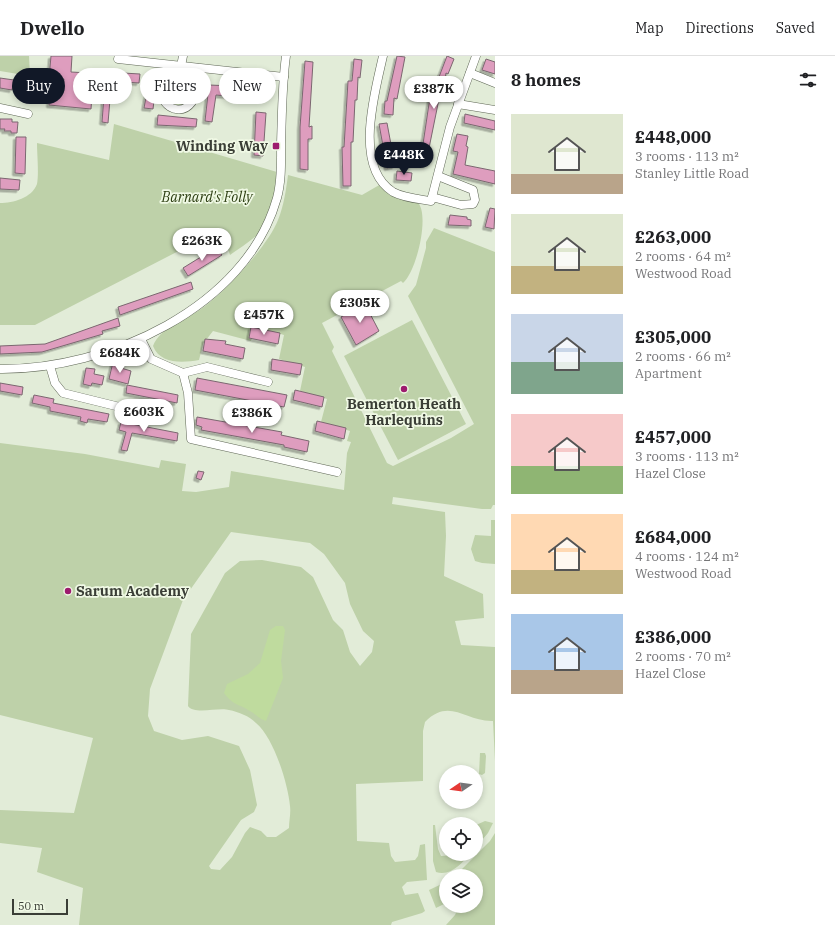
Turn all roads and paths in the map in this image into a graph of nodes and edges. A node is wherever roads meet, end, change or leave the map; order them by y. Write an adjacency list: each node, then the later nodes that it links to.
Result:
1 (183, 56): 7 (street)
2 (286, 56): 12 (street)
3 (384, 56): 21 (street)
4 (476, 56): 11 (street)
5 (118, 59): 6 (street)
6 (166, 64): 7 (street); 8 (street)
7 (182, 66): 9 (street)
8 (166, 68)
9 (197, 68)
10 (211, 69): 12 (street)
11 (470, 73): 13 (street); 16 (street)
12 (284, 77): 22 (street)
13 (495, 84)
14 (167, 104): 15 (street)
15 (190, 104)
16 (458, 104): 18 (street); 20 (street)
17 (0, 108): 19 (street)
18 (495, 110)
19 (28, 114)
20 (438, 176): 21 (street); 21 (street)
21 (432, 197)
22 (141, 339): 23 (street); 25 (street)
23 (50, 366): 24 (street); 27 (street)
24 (0, 369)
25 (183, 373): 26 (street); 28 (street)
26 (268, 382)
27 (136, 411)
28 (338, 472)

